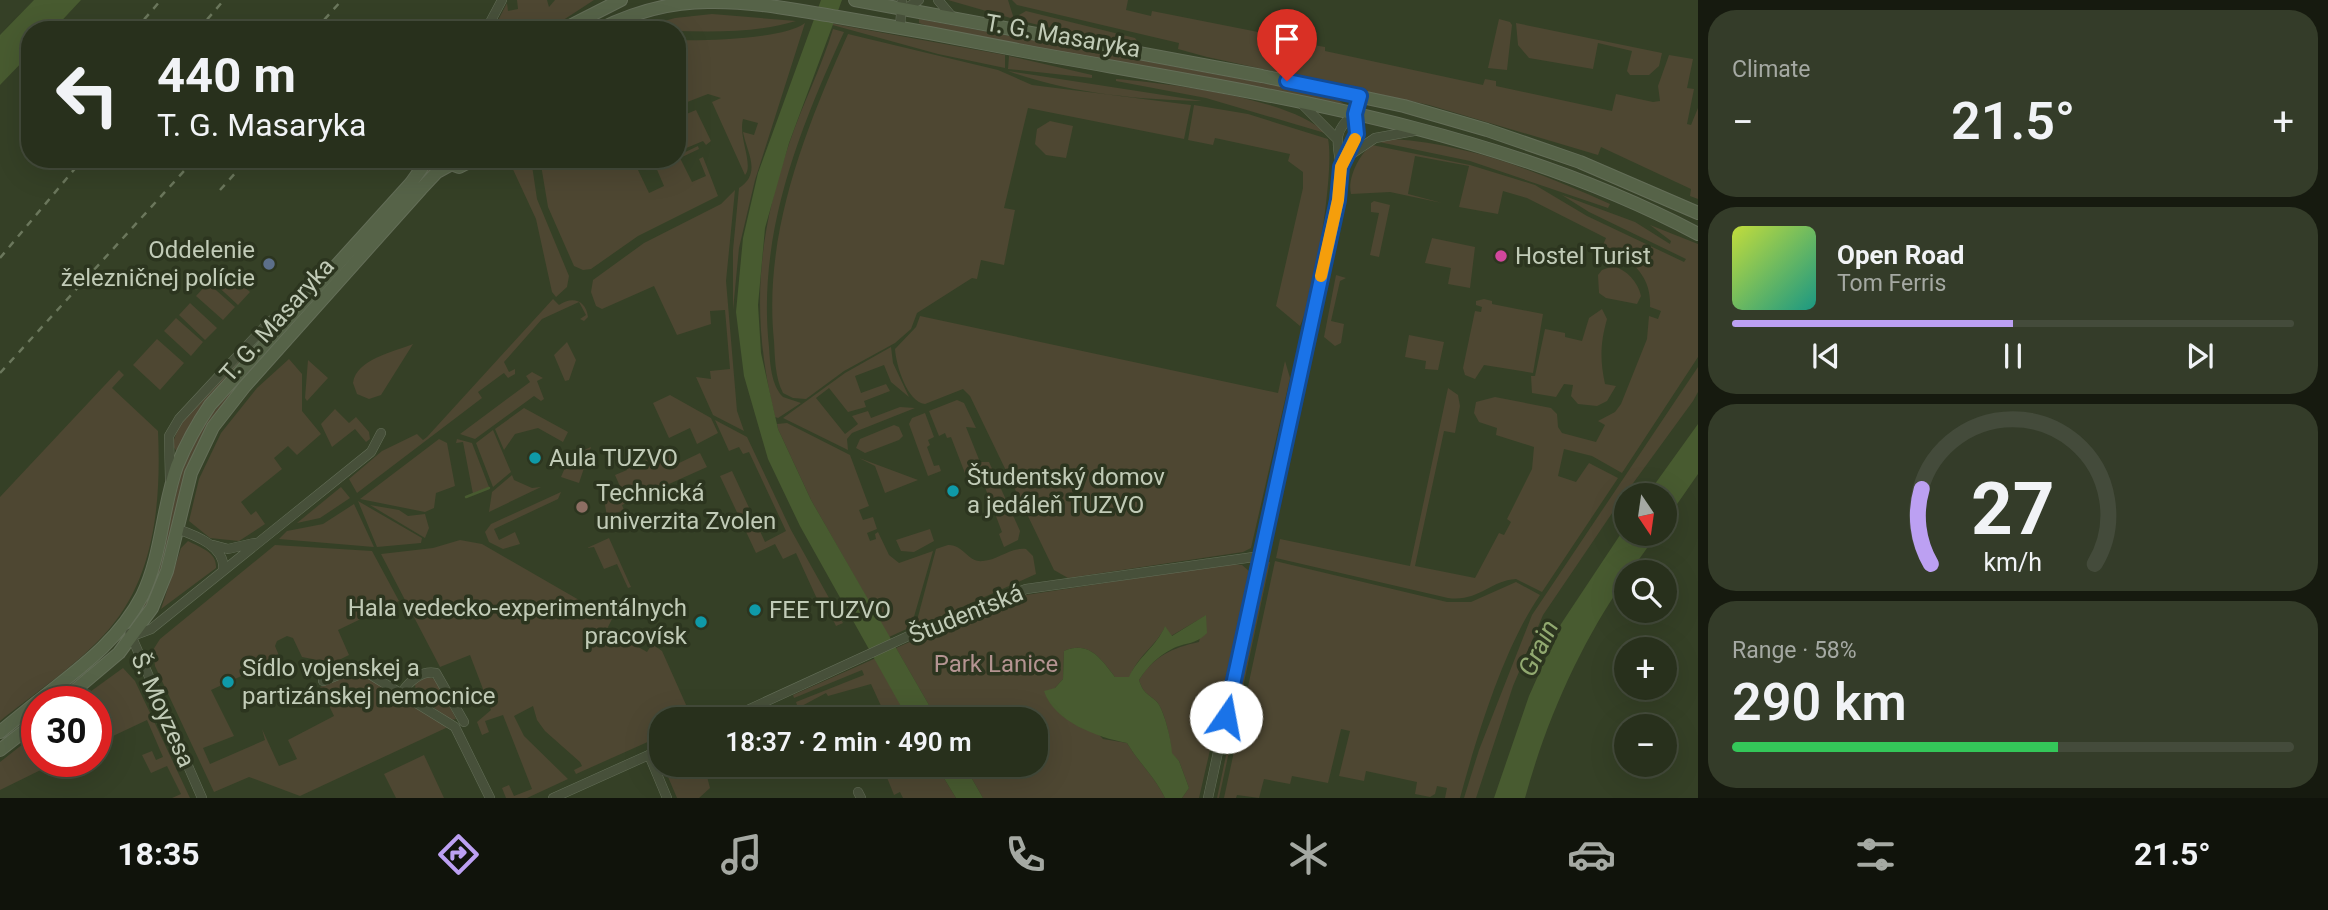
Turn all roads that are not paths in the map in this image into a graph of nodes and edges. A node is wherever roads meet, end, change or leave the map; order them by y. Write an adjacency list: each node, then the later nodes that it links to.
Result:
1 (502, 0): 8 (street)
2 (621, 0): 9 (street)
3 (855, 0): 6 (street, T. G. Masaryka)
4 (919, 0): 6 (street)
5 (938, 0): 7 (street)
6 (903, 5): 7 (street, T. G. Masaryka); 11 (street)
7 (954, 19): 12 (street, T. G. Masaryka)
8 (491, 21)
9 (580, 21)
10 (622, 21): 11 (street, T. G. Masaryka)
11 (900, 27): 13 (street, T. G. Masaryka)
12 (1360, 96): 14 (street); 21 (street, T. G. Masaryka)
13 (1300, 103): 14 (street, T. G. Masaryka); 16 (street)
14 (1355, 114): 15 (street, T. G. Masaryka); 16 (street); 17 (street)
15 (1420, 130): 17 (street); 22 (street, T. G. Masaryka)
16 (1336, 138): 18 (street)
17 (1347, 159): 18 (street)
18 (1341, 167): 29 (street)
19 (422, 168): 23 (street, T. G. Masaryka)
20 (440, 168): 26 (street, T. G. Masaryka)
21 (1698, 213)
22 (1698, 234)
23 (296, 308): 25 (street, T. G. Masaryka); 25 (street, T. G. Masaryka)
24 (381, 433): 27 (street, T. G. Masaryka)
25 (171, 491): 31 (street, T. G. Masaryka)
26 (177, 529): 28 (street, T. G. Masaryka); 32 (street, T. G. Masaryka)
27 (262, 540): 28 (street, T. G. Masaryka); 30 (street, T. G. Masaryka)
28 (205, 542): 30 (street)
29 (1261, 556): 37 (street, Študentská); 49 (street)
30 (223, 571): 32 (street, T. G. Masaryka)
31 (127, 622): 32 (street, Š. Moyzesa); 34 (street, T. G. Masaryka)
32 (133, 637): 35 (street, T. G. Masaryka); 45 (street, Š. Moyzesa)
33 (323, 681): 36 (street)
34 (57, 686)
35 (81, 686)
36 (401, 692): 39 (street); 39 (street)
37 (754, 707)
38 (21, 715): 40 (street, T. G. Masaryka)
39 (462, 723): 46 (street)
40 (0, 732)
41 (21, 734): 42 (street)
42 (0, 750)
43 (649, 755): 47 (street)
44 (658, 777): 48 (street)
45 (202, 798)
46 (490, 798)
47 (553, 798)
48 (667, 798)
49 (1208, 798)

